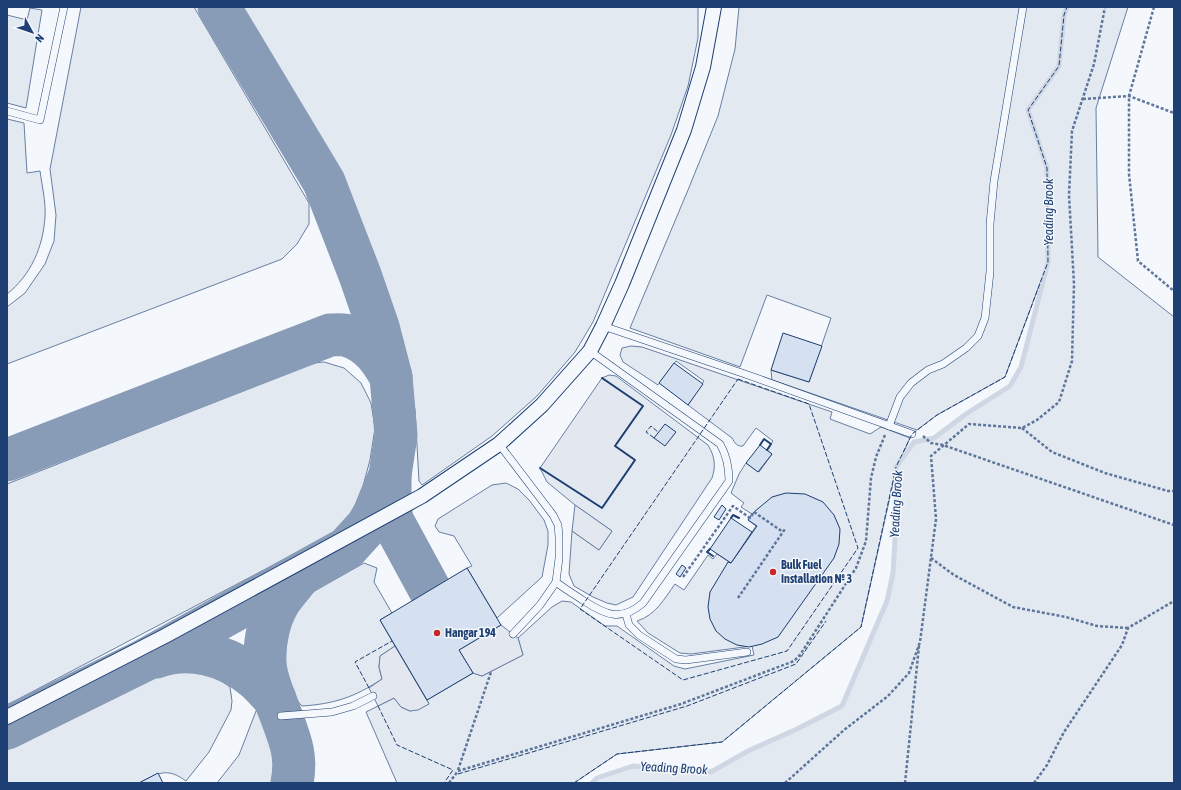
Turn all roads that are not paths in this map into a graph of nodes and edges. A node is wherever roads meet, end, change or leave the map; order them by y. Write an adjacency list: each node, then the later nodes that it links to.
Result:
1 (64, 7): 4 (lane)
2 (714, 7): 5 (street)
3 (1023, 7): 7 (lane)
4 (7, 111)
5 (603, 326): 6 (street); 7 (lane)
6 (590, 351): 9 (street); 11 (lane)
7 (889, 426): 8 (lane)
8 (912, 434)
9 (499, 444): 10 (lane); 16 (street)
10 (556, 582): 11 (lane); 12 (lane)
11 (626, 614): 13 (lane)
12 (513, 634)
13 (747, 652)
14 (373, 696): 15 (lane)
15 (281, 716)
16 (7, 717)

